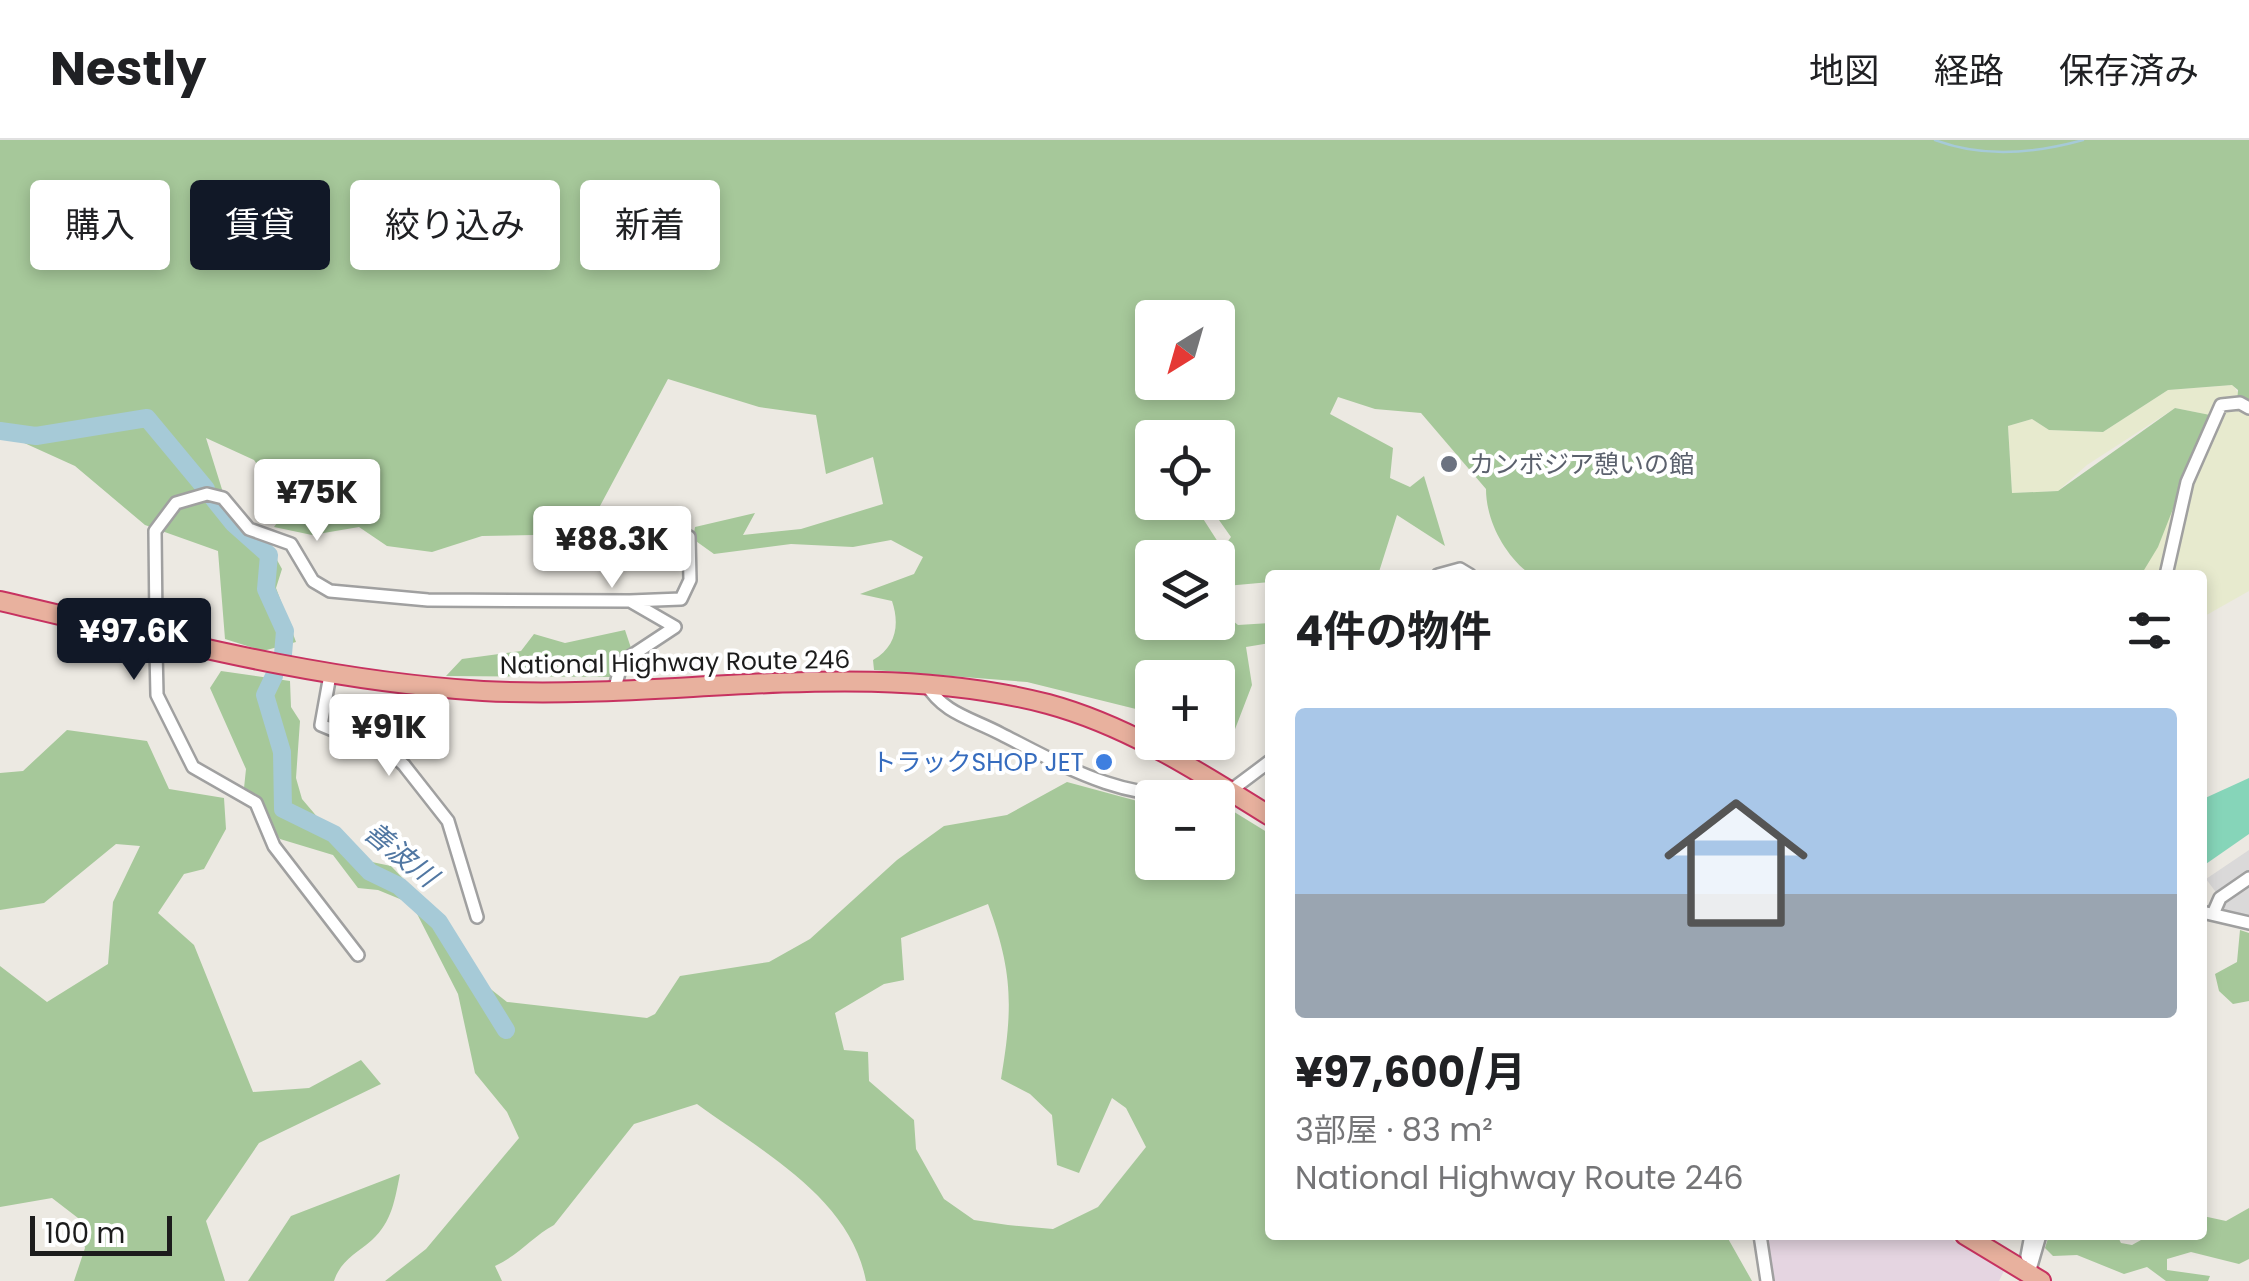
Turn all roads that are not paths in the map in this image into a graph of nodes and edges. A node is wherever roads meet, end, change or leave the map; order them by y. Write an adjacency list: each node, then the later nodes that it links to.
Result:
1 (2249, 408): 3 (street)
2 (653, 522): 4 (street)
3 (2167, 570)
4 (630, 600): 6 (street); 9 (street)
5 (0, 601): 6 (highway, National Highway Route 246)
6 (159, 642): 7 (highway, National Highway Route 246); 19 (street)
7 (330, 674): 9 (highway, National Highway Route 246); 17 (street)
8 (926, 684): 9 (highway, National Highway Route 246); 11 (highway, National Highway Route 246); 11 (street)
9 (614, 692)
10 (1265, 765): 12 (street)
11 (1210, 779)
12 (1235, 788)
13 (1235, 795): 14 (highway, National Highway Route 246)
14 (1265, 813)
15 (2249, 878): 16 (street)
16 (2208, 913): 18 (street)
17 (477, 917)
18 (2249, 923)
19 (358, 955)
20 (1761, 1240): 25 (street)
21 (1975, 1240): 24 (highway)
22 (2031, 1240): 24 (street)
23 (2039, 1240): 24 (street)
24 (2032, 1270)
25 (1767, 1281)

